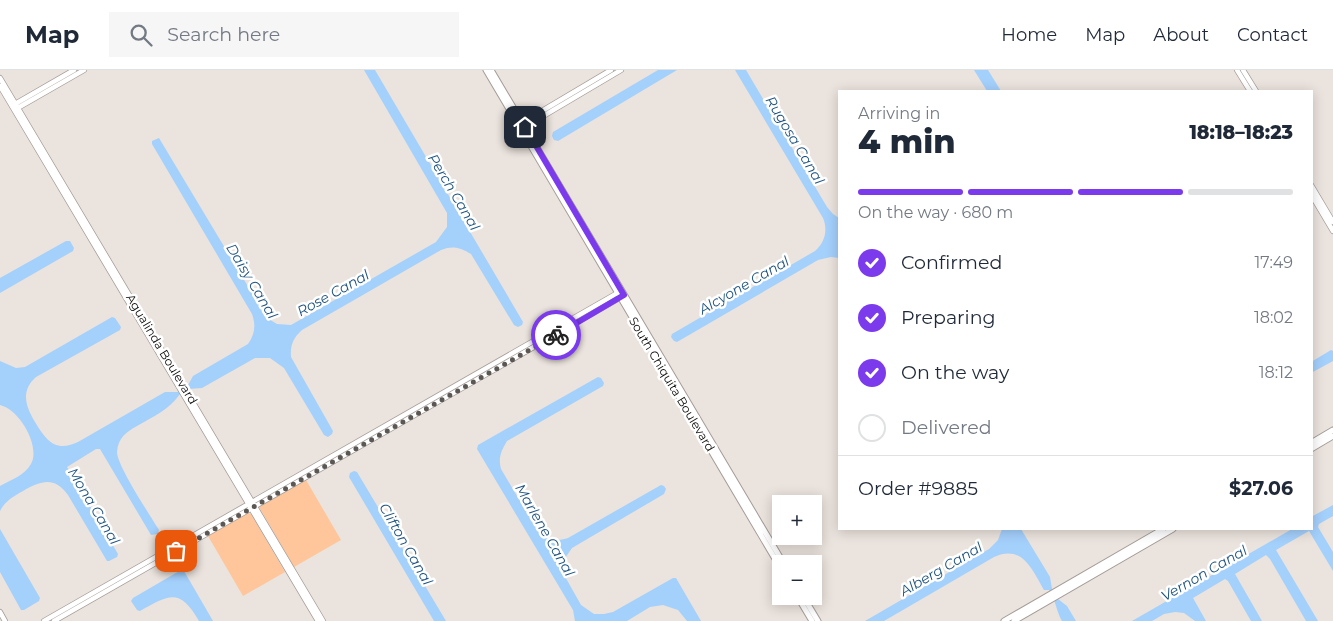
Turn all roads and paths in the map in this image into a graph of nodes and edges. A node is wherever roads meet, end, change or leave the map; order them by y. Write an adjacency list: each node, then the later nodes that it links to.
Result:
1 (74, 70): 13 (street)
2 (84, 70): 13 (street)
3 (486, 70): 14 (main road, South Chiquita Boulevard)
4 (491, 70): 14 (main road, South Chiquita Boulevard)
5 (611, 70): 14 (street)
6 (621, 70): 14 (street)
7 (1237, 70): 11 (street)
8 (1243, 70): 12 (street)
9 (0, 78): 13 (street, Agualinda Boulevard)
10 (0, 86): 13 (street, Agualinda Boulevard)
11 (1249, 90)
12 (1255, 90)
13 (15, 107): 24 (street, Agualinda Boulevard)
14 (521, 126): 19 (main road, South Chiquita Boulevard)
15 (1313, 188): 17 (street)
16 (1313, 197): 18 (street)
17 (1333, 222)
18 (1333, 231)
19 (621, 294): 24 (street); 27 (main road, South Chiquita Boulevard); 28 (main road, South Chiquita Boulevard)
20 (1333, 430): 22 (main road)
21 (1333, 436): 23 (main road)
22 (1313, 442)
23 (1313, 448)
24 (252, 505): 35 (street); 36 (street); 37 (street, Agualinda Boulevard); 38 (street, Agualinda Boulevard)
25 (1161, 530): 29 (main road)
26 (1171, 530): 29 (main road)
27 (773, 555)
28 (779, 555)
29 (1060, 592): 30 (main road)
30 (1048, 598): 41 (main road); 42 (main road)
31 (802, 605): 39 (main road)
32 (808, 605): 40 (main road)
33 (0, 612): 34 (street)
34 (5, 621)
35 (44, 621)
36 (54, 621)
37 (318, 621)
38 (323, 621)
39 (812, 621)
40 (818, 621)
41 (1004, 621)
42 (1014, 621)

